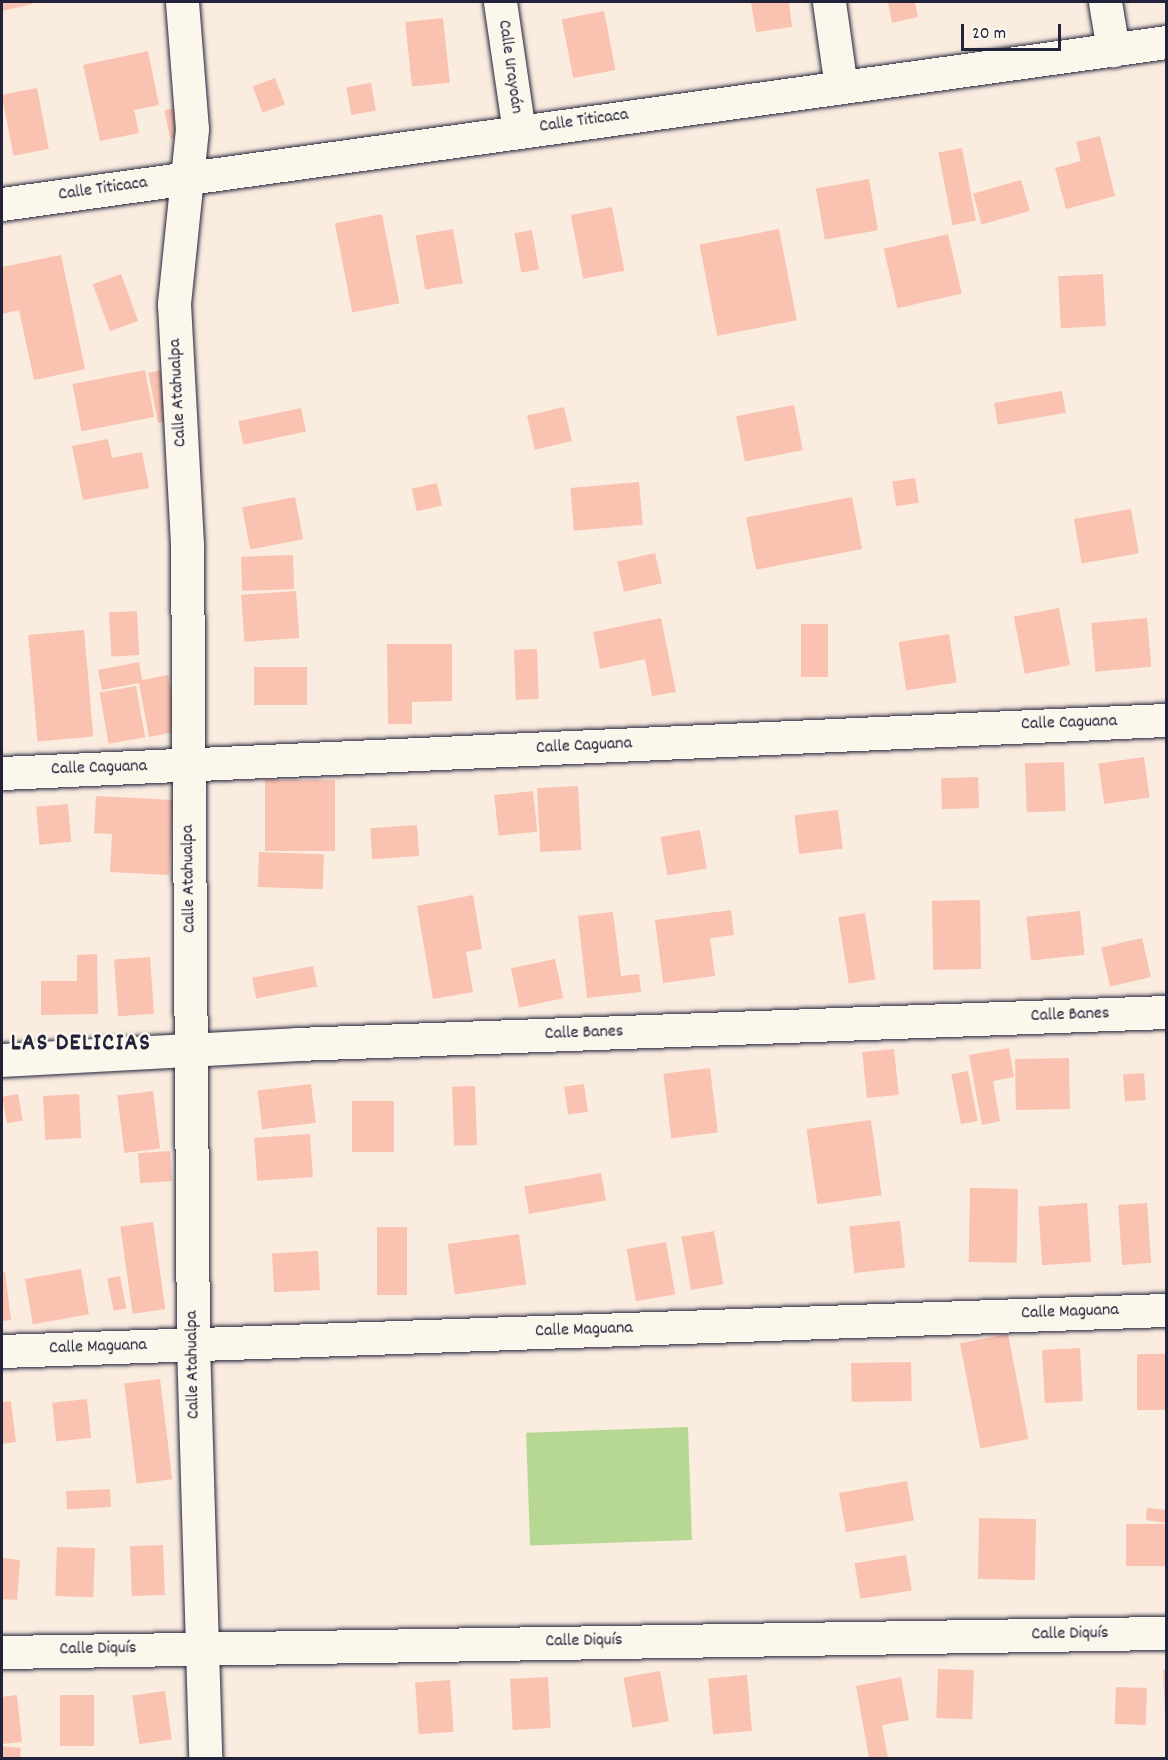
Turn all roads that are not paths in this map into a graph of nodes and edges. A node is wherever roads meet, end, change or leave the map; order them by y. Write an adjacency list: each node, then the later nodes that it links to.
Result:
1 (182, 2): 9 (street, Calle Atahualpa)
2 (500, 2): 8 (street, Calle Urayoán)
3 (829, 2): 7 (street)
4 (1105, 2): 6 (street)
5 (1167, 42): 6 (street, Calle Titicaca)
6 (1113, 50): 7 (street, Calle Titicaca)
7 (842, 87): 8 (street, Calle Titicaca)
8 (519, 132): 9 (street, Calle Titicaca)
9 (185, 179): 10 (street, Calle Titicaca); 12 (street, Calle Atahualpa)
10 (2, 204)
11 (1167, 720): 12 (street, Calle Caguana)
12 (189, 766): 13 (street, Calle Caguana); 15 (street, Calle Atahualpa)
13 (2, 773)
14 (1167, 1012): 15 (street, Calle Banes)
15 (191, 1052): 16 (street, Calle Banes); 18 (street, Calle Atahualpa)
16 (2, 1060)
17 (1167, 1310): 18 (street, Calle Maguana)
18 (193, 1344): 19 (street, Calle Maguana); 21 (street, Calle Atahualpa)
19 (2, 1351)
20 (1167, 1633): 21 (street, Calle Diquís)
21 (202, 1648): 22 (street, Calle Diquís); 23 (street, Calle Atahualpa)
22 (2, 1652)
23 (205, 1758)

